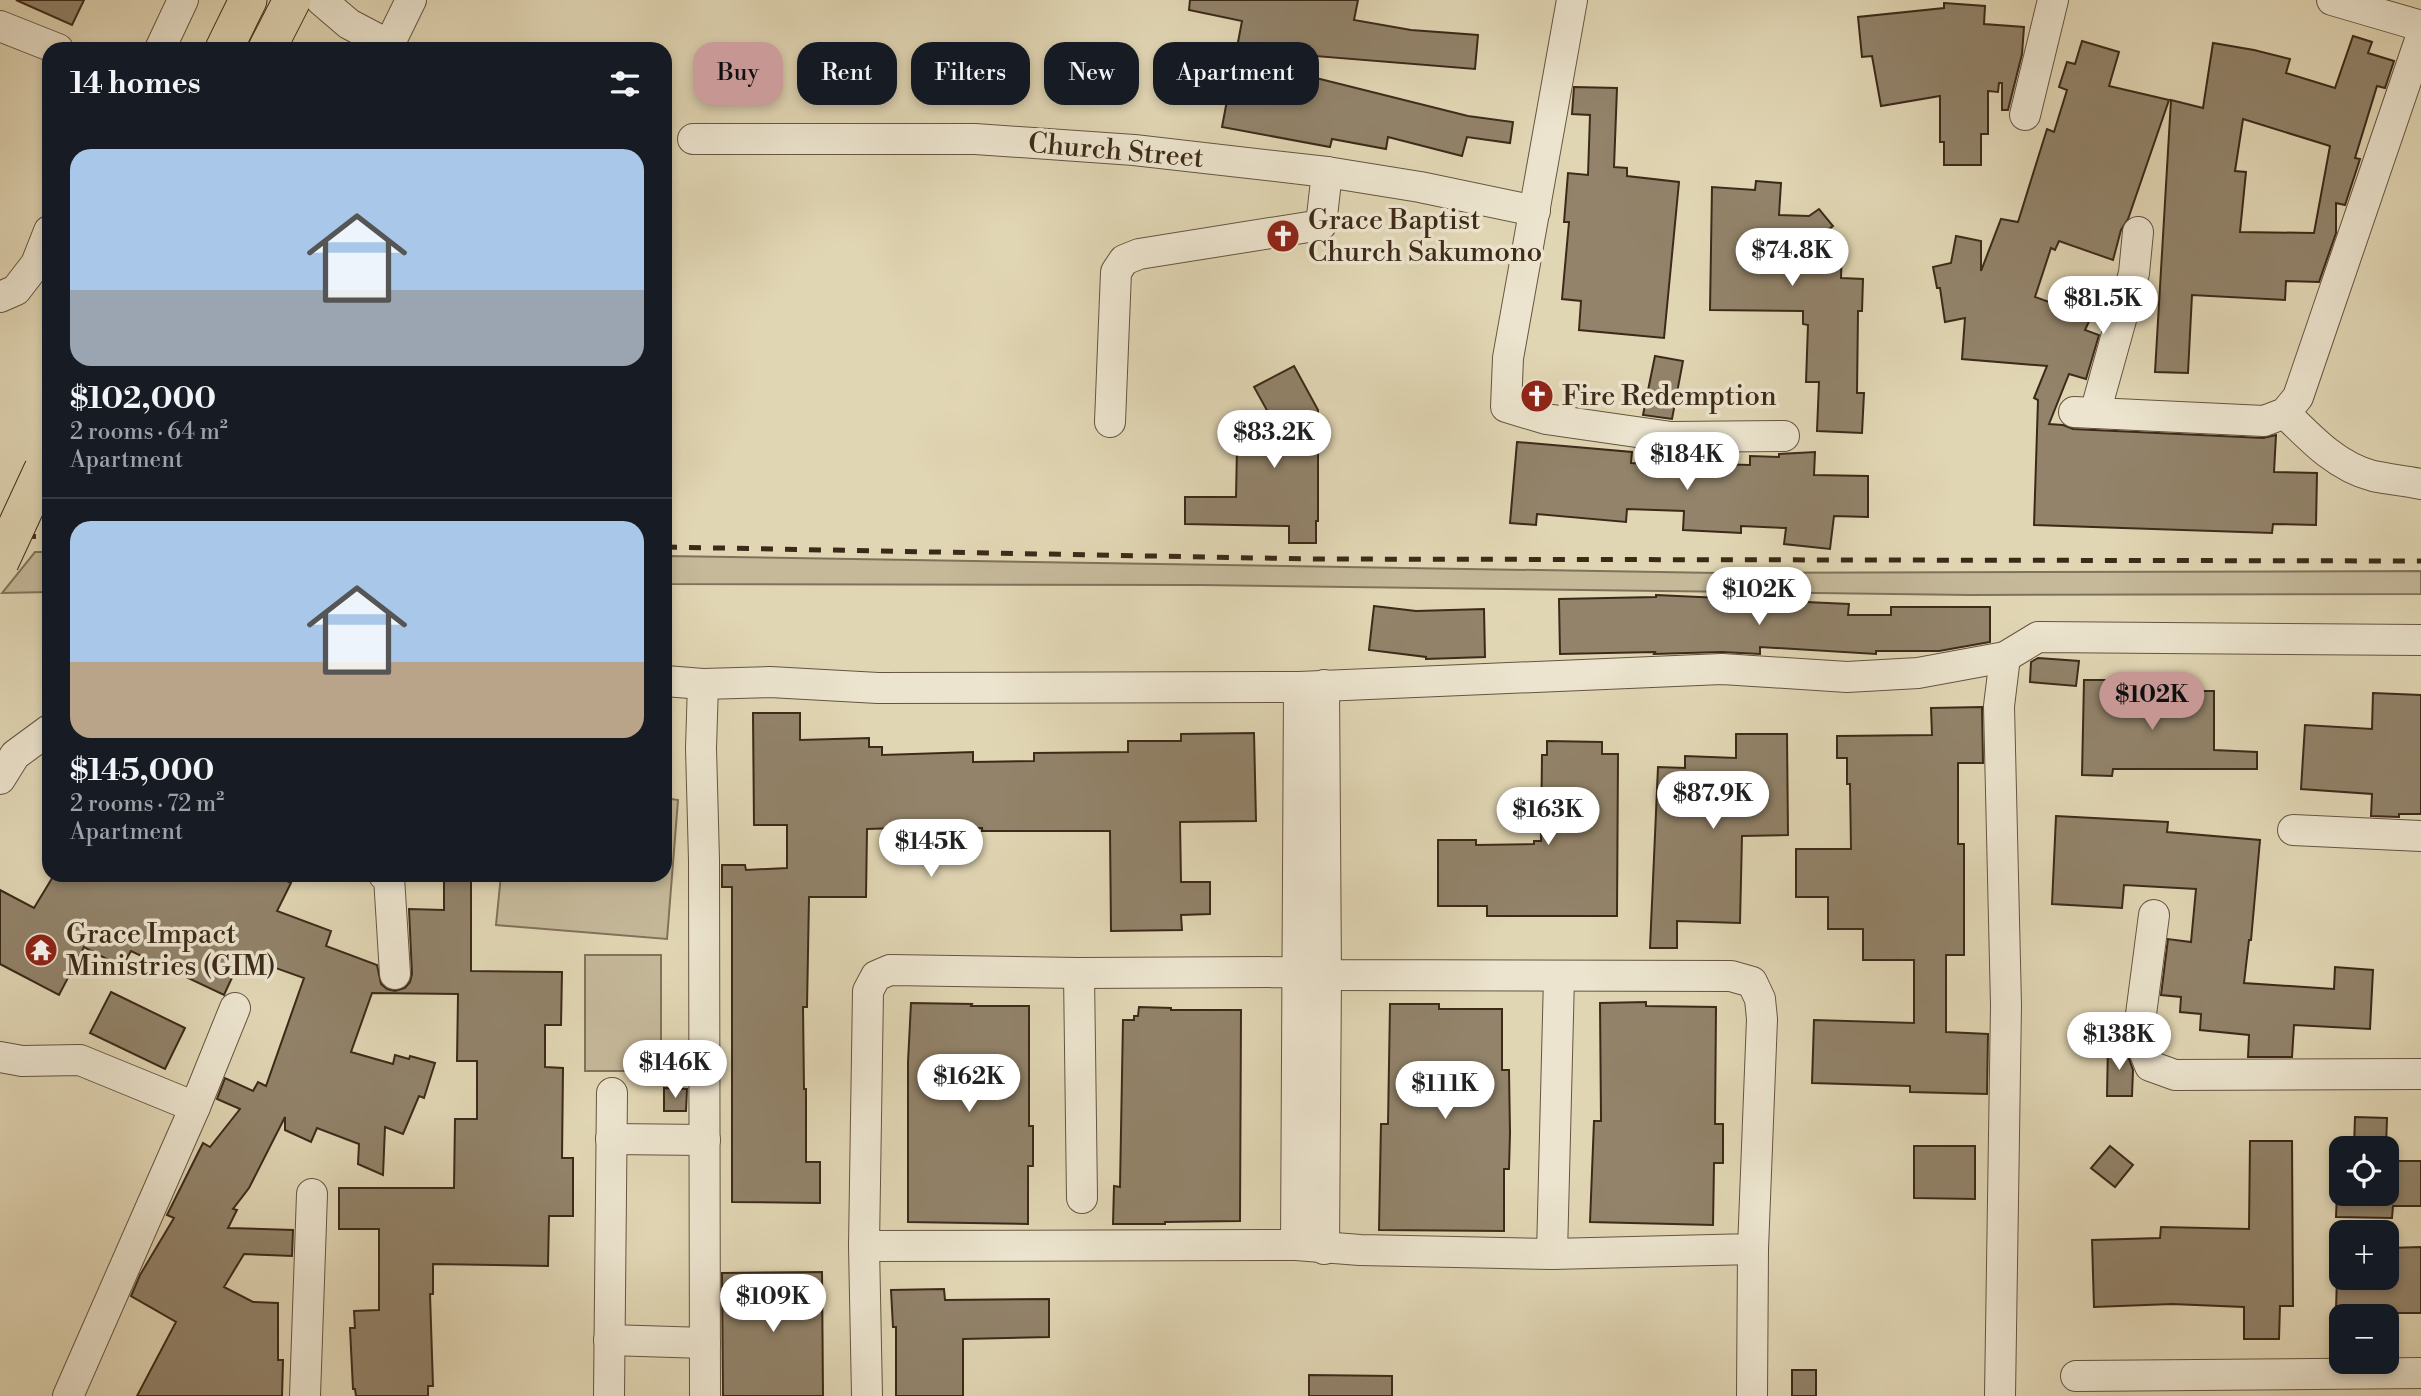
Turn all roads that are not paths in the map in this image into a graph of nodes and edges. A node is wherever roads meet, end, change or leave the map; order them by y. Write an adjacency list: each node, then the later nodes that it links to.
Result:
1 (183, 0): 13 (street)
2 (248, 0): 14 (main road)
3 (292, 0): 15 (main road)
4 (321, 0): 9 (street)
5 (411, 0): 17 (street)
6 (1572, 0): 22 (street)
7 (2053, 0): 19 (street)
8 (2332, 0): 11 (street)
9 (354, 12): 16 (street)
10 (0, 26): 18 (street)
11 (2421, 26)
12 (2421, 37): 26 (street)
13 (163, 42)
14 (227, 42)
15 (271, 42)
16 (386, 42)
17 (392, 42)
18 (42, 43)
19 (2025, 114)
20 (692, 139): 21 (street, Church Street)
21 (1327, 172): 22 (street, Church Street); 27 (street)
22 (1535, 211): 28 (street)
23 (2138, 232): 26 (street)
24 (42, 250): 25 (street)
25 (0, 297)
26 (2285, 413): 30 (street)
27 (1110, 422)
28 (1784, 436)
29 (42, 471): 31 (main road, bridge)
30 (2421, 484)
31 (0, 562)
32 (2421, 640): 33 (street)
33 (2005, 657): 36 (street); 71 (street)
34 (672, 682): 35 (street)
35 (703, 684): 36 (street); 53 (street)
36 (1311, 686): 45 (street)
37 (42, 735): 38 (street)
38 (0, 779)
39 (2293, 830): 40 (street)
40 (2421, 836)
41 (389, 882): 44 (street)
42 (2154, 915): 49 (street)
43 (1079, 973): 45 (street); 55 (street); 56 (street)
44 (395, 974)
45 (1312, 974): 46 (street); 57 (street)
46 (1559, 977): 58 (street); 59 (street)
47 (235, 1008): 51 (street)
48 (0, 1058): 51 (street)
49 (2421, 1074)
50 (611, 1093): 52 (street)
51 (195, 1107): 65 (street)
52 (611, 1139): 53 (street); 60 (street)
53 (705, 1140): 61 (street)
54 (312, 1194): 66 (street)
55 (1082, 1198)
56 (864, 1246): 57 (street); 69 (street)
57 (1310, 1247): 59 (street)
58 (1753, 1248): 59 (street); 70 (street)
59 (1552, 1254)
60 (609, 1340): 61 (street); 67 (street)
61 (705, 1343): 68 (street)
62 (2421, 1373): 64 (street)
63 (2076, 1376): 64 (street)
64 (2218, 1386)
65 (68, 1396)
66 (305, 1396)
67 (609, 1396)
68 (705, 1396)
69 (867, 1396)
70 (1752, 1396)
71 (2000, 1396)

